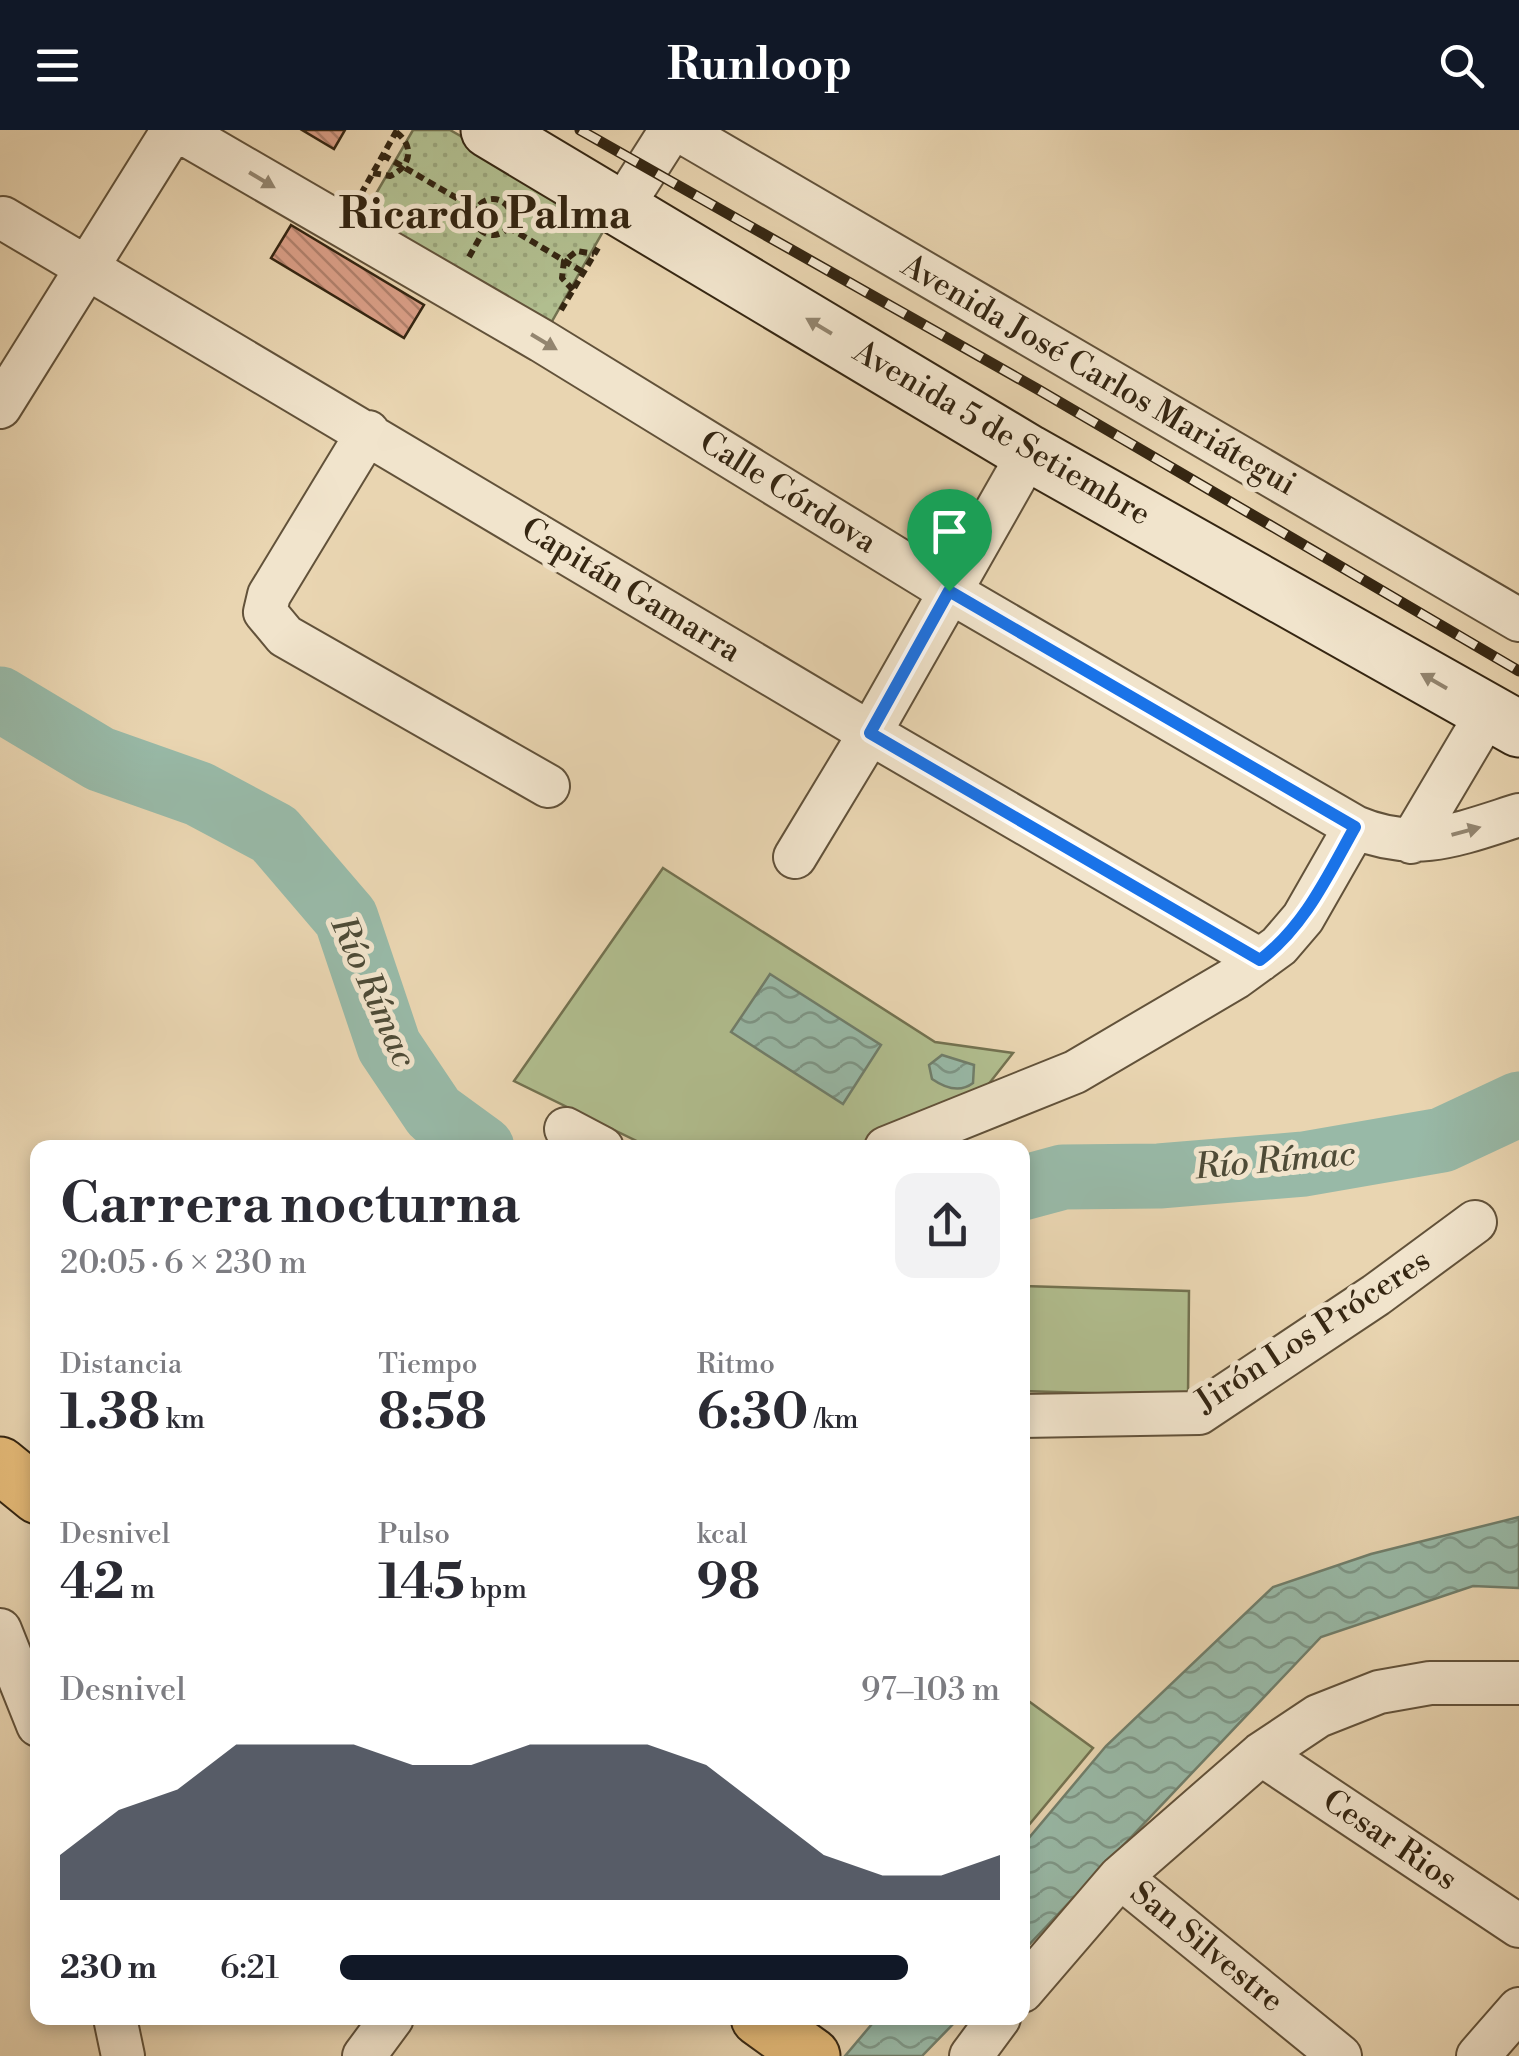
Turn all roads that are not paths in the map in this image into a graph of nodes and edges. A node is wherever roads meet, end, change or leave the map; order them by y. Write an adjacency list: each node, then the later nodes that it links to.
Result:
1 (176, 130): 6 (street); 10 (street, Calle Córdova, one-way to 10)
2 (489, 130): 4 (street, Avenida 5 de Setiembre)
3 (675, 130): 4 (street); 11 (street, Avenida José Carlos Mariátegui)
4 (622, 207): 9 (street, Avenida 5 de Setiembre, one-way to 4)
5 (3, 218): 6 (street, Capitán Gamarra)
6 (88, 266): 7 (street); 8 (street, Capitán Gamarra)
7 (0, 407)
8 (368, 432): 13 (street, Capitán Gamarra); 14 (street)
9 (1029, 453): 10 (street); 12 (street, Avenida 5 de Setiembre, one-way to 9)
10 (949, 591): 13 (street); 16 (street, Calle Córdova)
11 (1519, 620)
12 (1503, 720): 17 (street)
13 (870, 733): 18 (street); 19 (street, Capitán Gamarra)
14 (548, 786)
15 (1519, 815): 17 (street, Calle Córdova, one-way to 15)
16 (1355, 827): 17 (street, Calle Córdova); 19 (street)
17 (1411, 842)
18 (794, 857)
19 (1260, 960): 20 (street)
20 (906, 1140)
21 (1475, 1222): 22 (street, Jirón Los Próceres)
22 (1030, 1416)
23 (0, 1466): 24 (highway)
24 (30, 1490)
25 (0, 1630): 27 (street)
26 (1519, 1683): 28 (street)
27 (30, 1705)
28 (1261, 1754): 29 (street); 30 (street, Cesar Rios)
29 (1120, 1877): 31 (street); 41 (street, San Silvestre)
30 (1519, 1926)
31 (1030, 1982)
32 (1519, 2010): 42 (street)
33 (116, 2025): 38 (street)
34 (387, 2025): 39 (street)
35 (769, 2025): 37 (highway)
36 (995, 2025): 40 (street)
37 (809, 2054)
38 (122, 2056)
39 (364, 2056)
40 (971, 2056)
41 (1340, 2056)
42 (1478, 2056)

